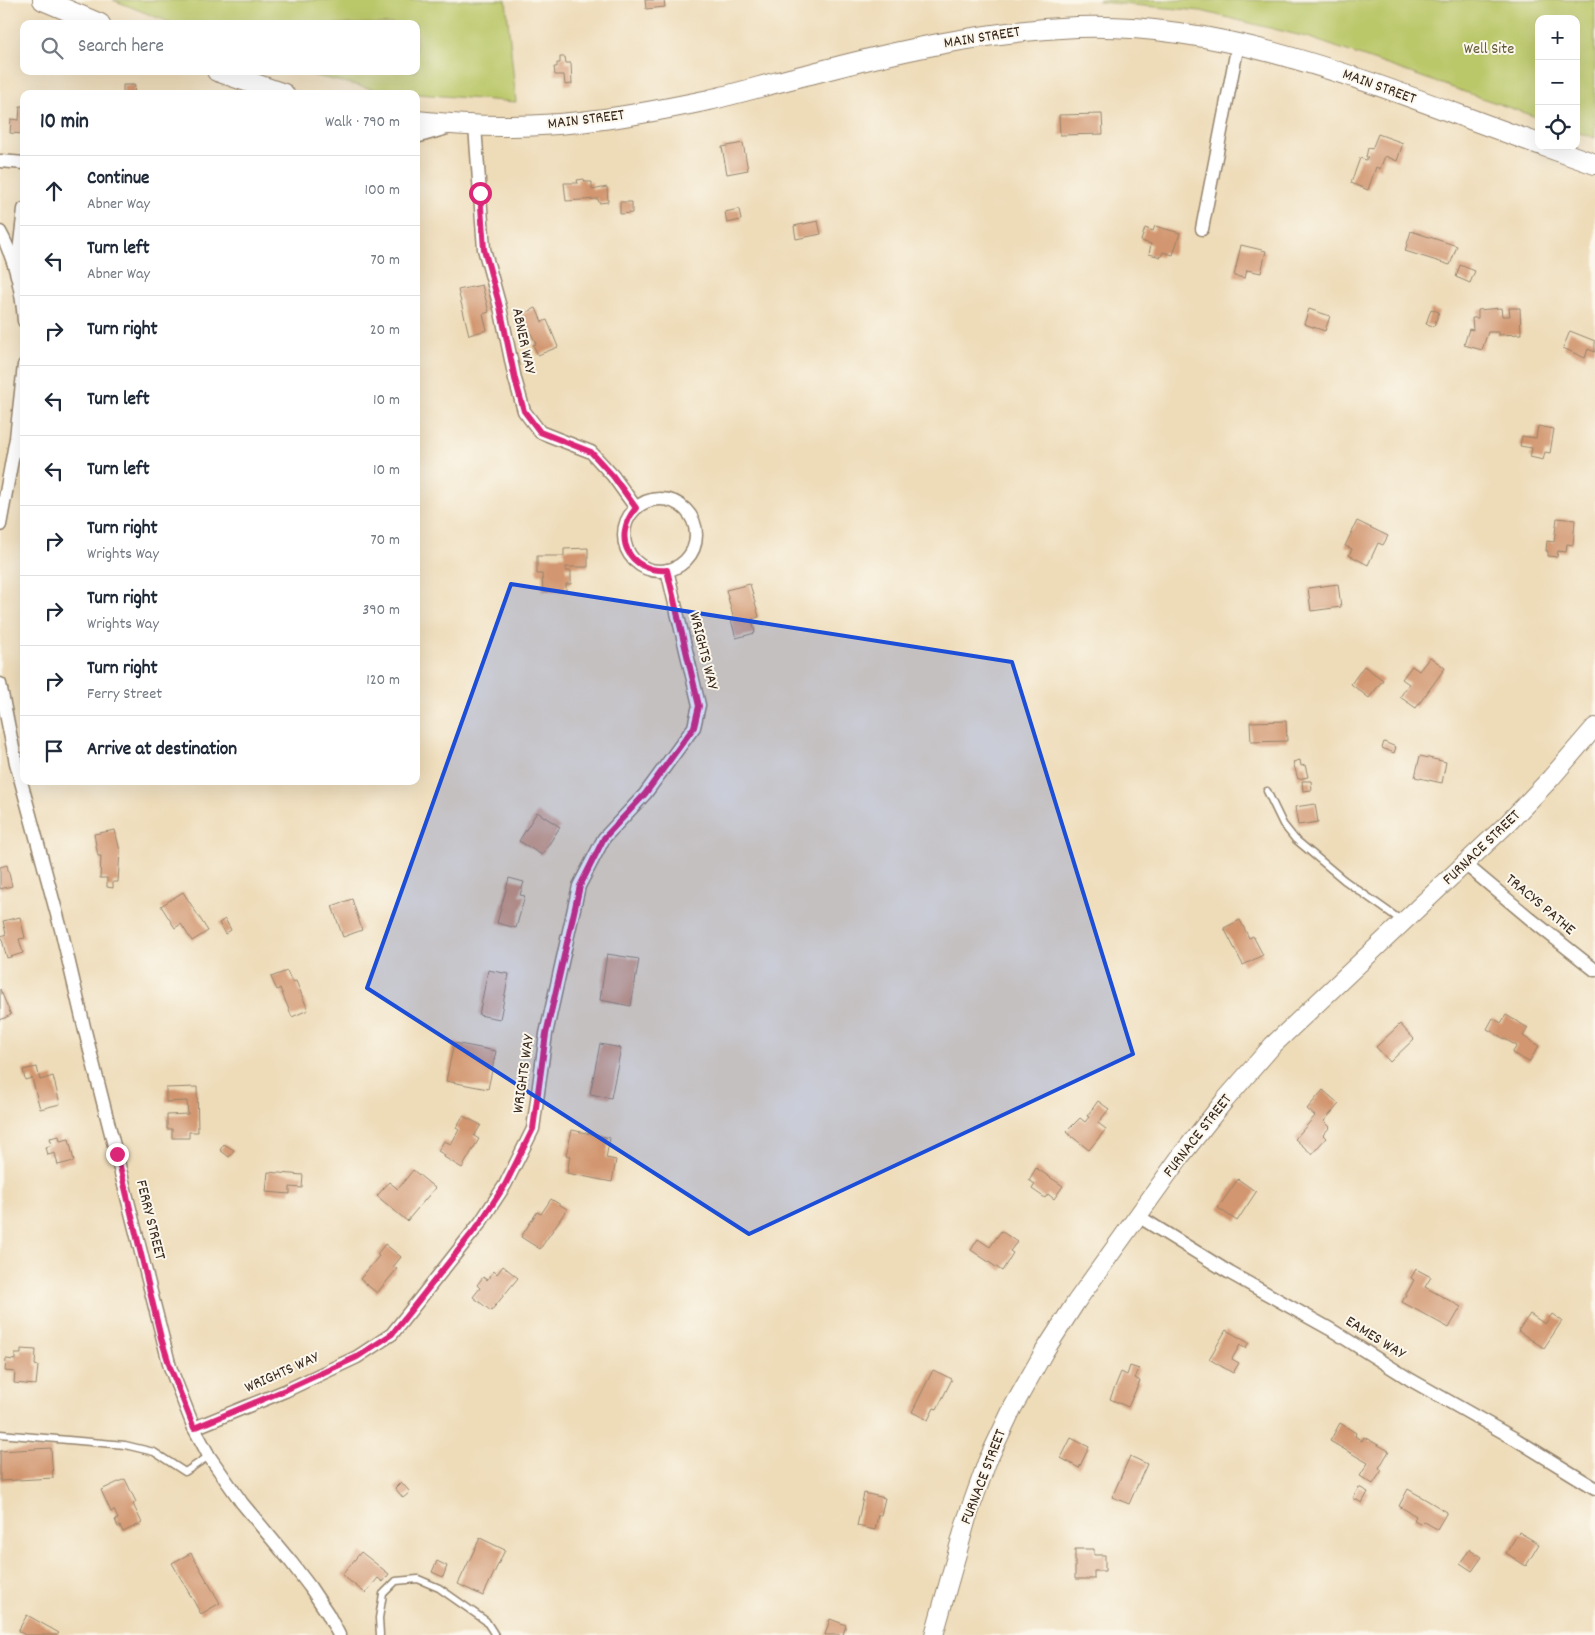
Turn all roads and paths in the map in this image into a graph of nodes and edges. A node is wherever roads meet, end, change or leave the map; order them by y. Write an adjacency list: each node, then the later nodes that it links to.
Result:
1 (43, 0): 2 (main road)
2 (90, 20)
3 (1238, 44): 7 (main road, MAIN STREET); 9 (main road, MAIN STREET); 14 (street)
4 (229, 75): 5 (main road)
5 (272, 90)
6 (420, 121): 7 (main road, MAIN STREET)
7 (466, 125): 8 (street); 20 (street, ABNER WAY)
8 (420, 137)
9 (1535, 143)
10 (1555, 150): 13 (main road)
11 (0, 161): 12 (street)
12 (20, 163)
13 (1595, 164)
14 (1202, 229)
15 (0, 232): 17 (street)
16 (20, 247): 17 (street)
17 (17, 275): 18 (street)
18 (20, 290)
19 (20, 402): 21 (street)
20 (636, 508): 22 (street); 22 (street)
21 (0, 525)
22 (667, 570): 32 (street, WRIGHTS WAY)
23 (0, 684): 25 (street, FERRY STREET)
24 (1595, 727): 28 (main road, FURNACE STREET)
25 (20, 778)
26 (22, 785): 32 (street, FERRY STREET)
27 (1267, 790): 29 (lane)
28 (1465, 864): 29 (main road, FURNACE STREET); 30 (street, TRACYS PATHE)
29 (1404, 922): 31 (main road, FURNACE STREET)
30 (1595, 970)
31 (1138, 1216): 35 (street, EAMES WAY); 39 (main road, FURNACE STREET)
32 (194, 1428): 34 (street, FERRY STREET)
33 (0, 1434): 34 (lane)
34 (210, 1456): 36 (street, FERRY STREET)
35 (1595, 1488)
36 (339, 1635)
37 (380, 1635): 38 (lane)
38 (495, 1635)
39 (934, 1635)

